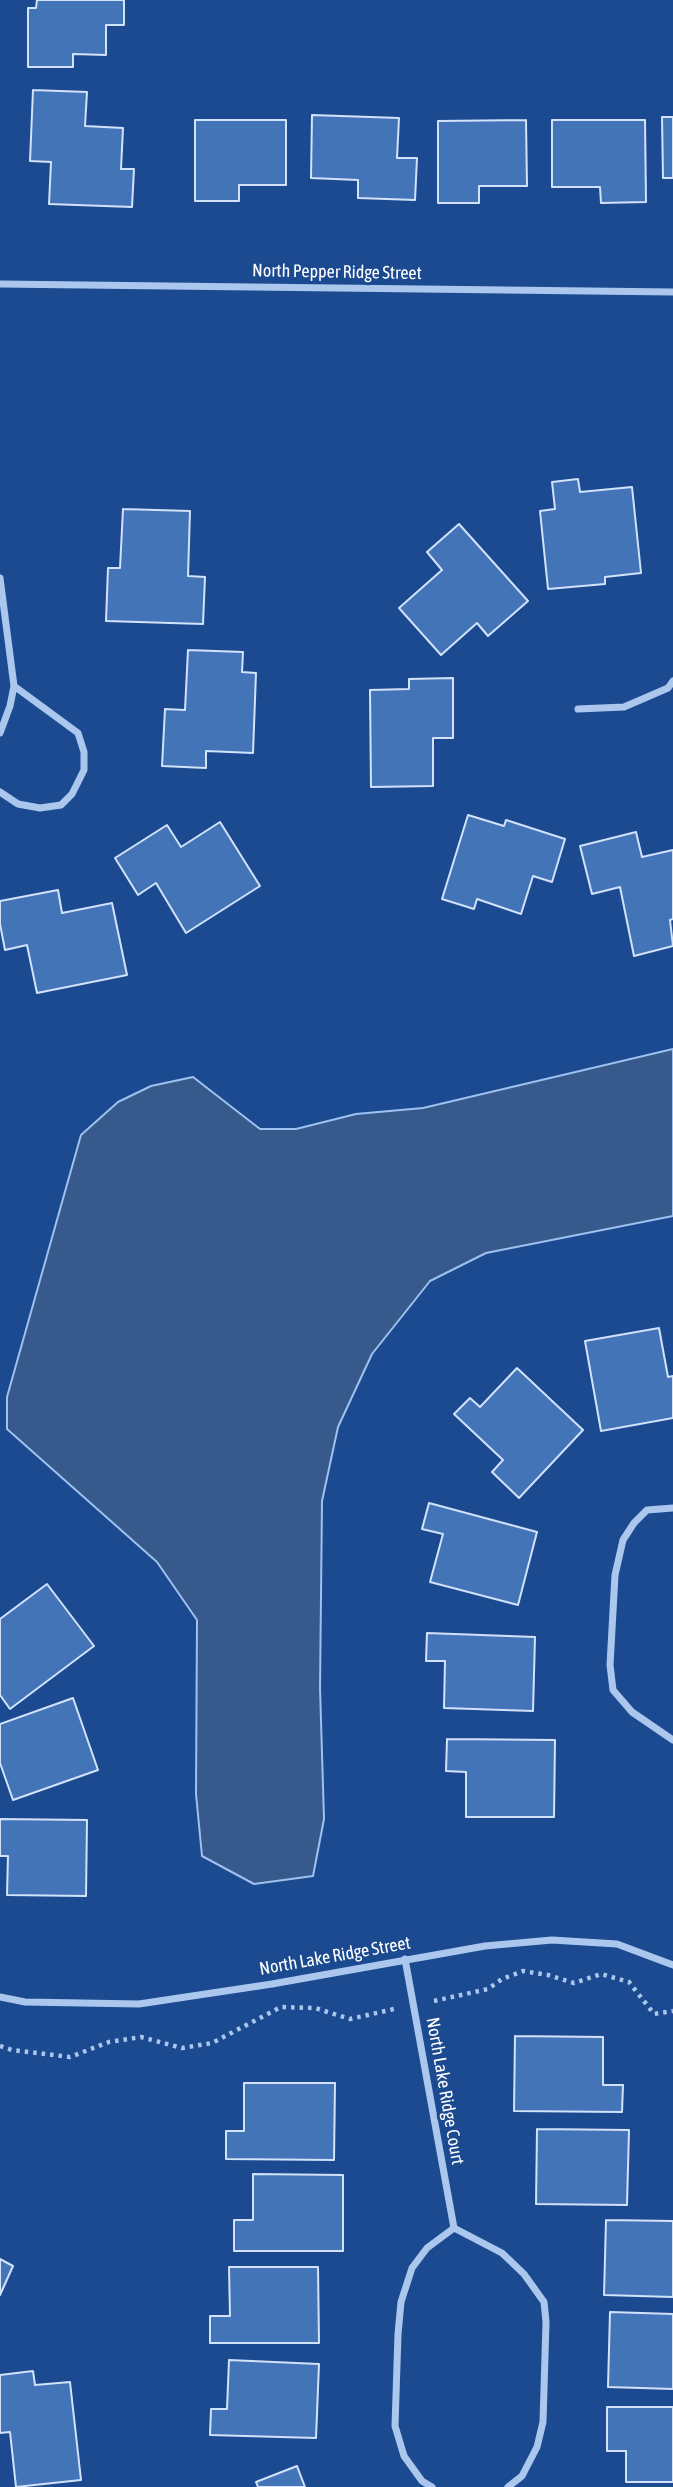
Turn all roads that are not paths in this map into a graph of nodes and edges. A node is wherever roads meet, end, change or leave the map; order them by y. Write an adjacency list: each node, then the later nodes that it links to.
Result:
1 (0, 284): 2 (street, North Pepper Ridge Street)
2 (673, 292)
3 (0, 578): 5 (street)
4 (673, 681): 6 (street)
5 (14, 686): 7 (street); 8 (street)
6 (578, 709)
7 (0, 733)
8 (0, 792)
9 (673, 1507): 10 (street)
10 (673, 1740)
11 (405, 1959): 12 (street, North Lake Ridge Street); 13 (street, North Lake Ridge Street); 14 (street, North Lake Ridge Court)
12 (673, 1965)
13 (0, 1997)
14 (454, 2228): 15 (street); 16 (street)
15 (432, 2487)
16 (508, 2487)

